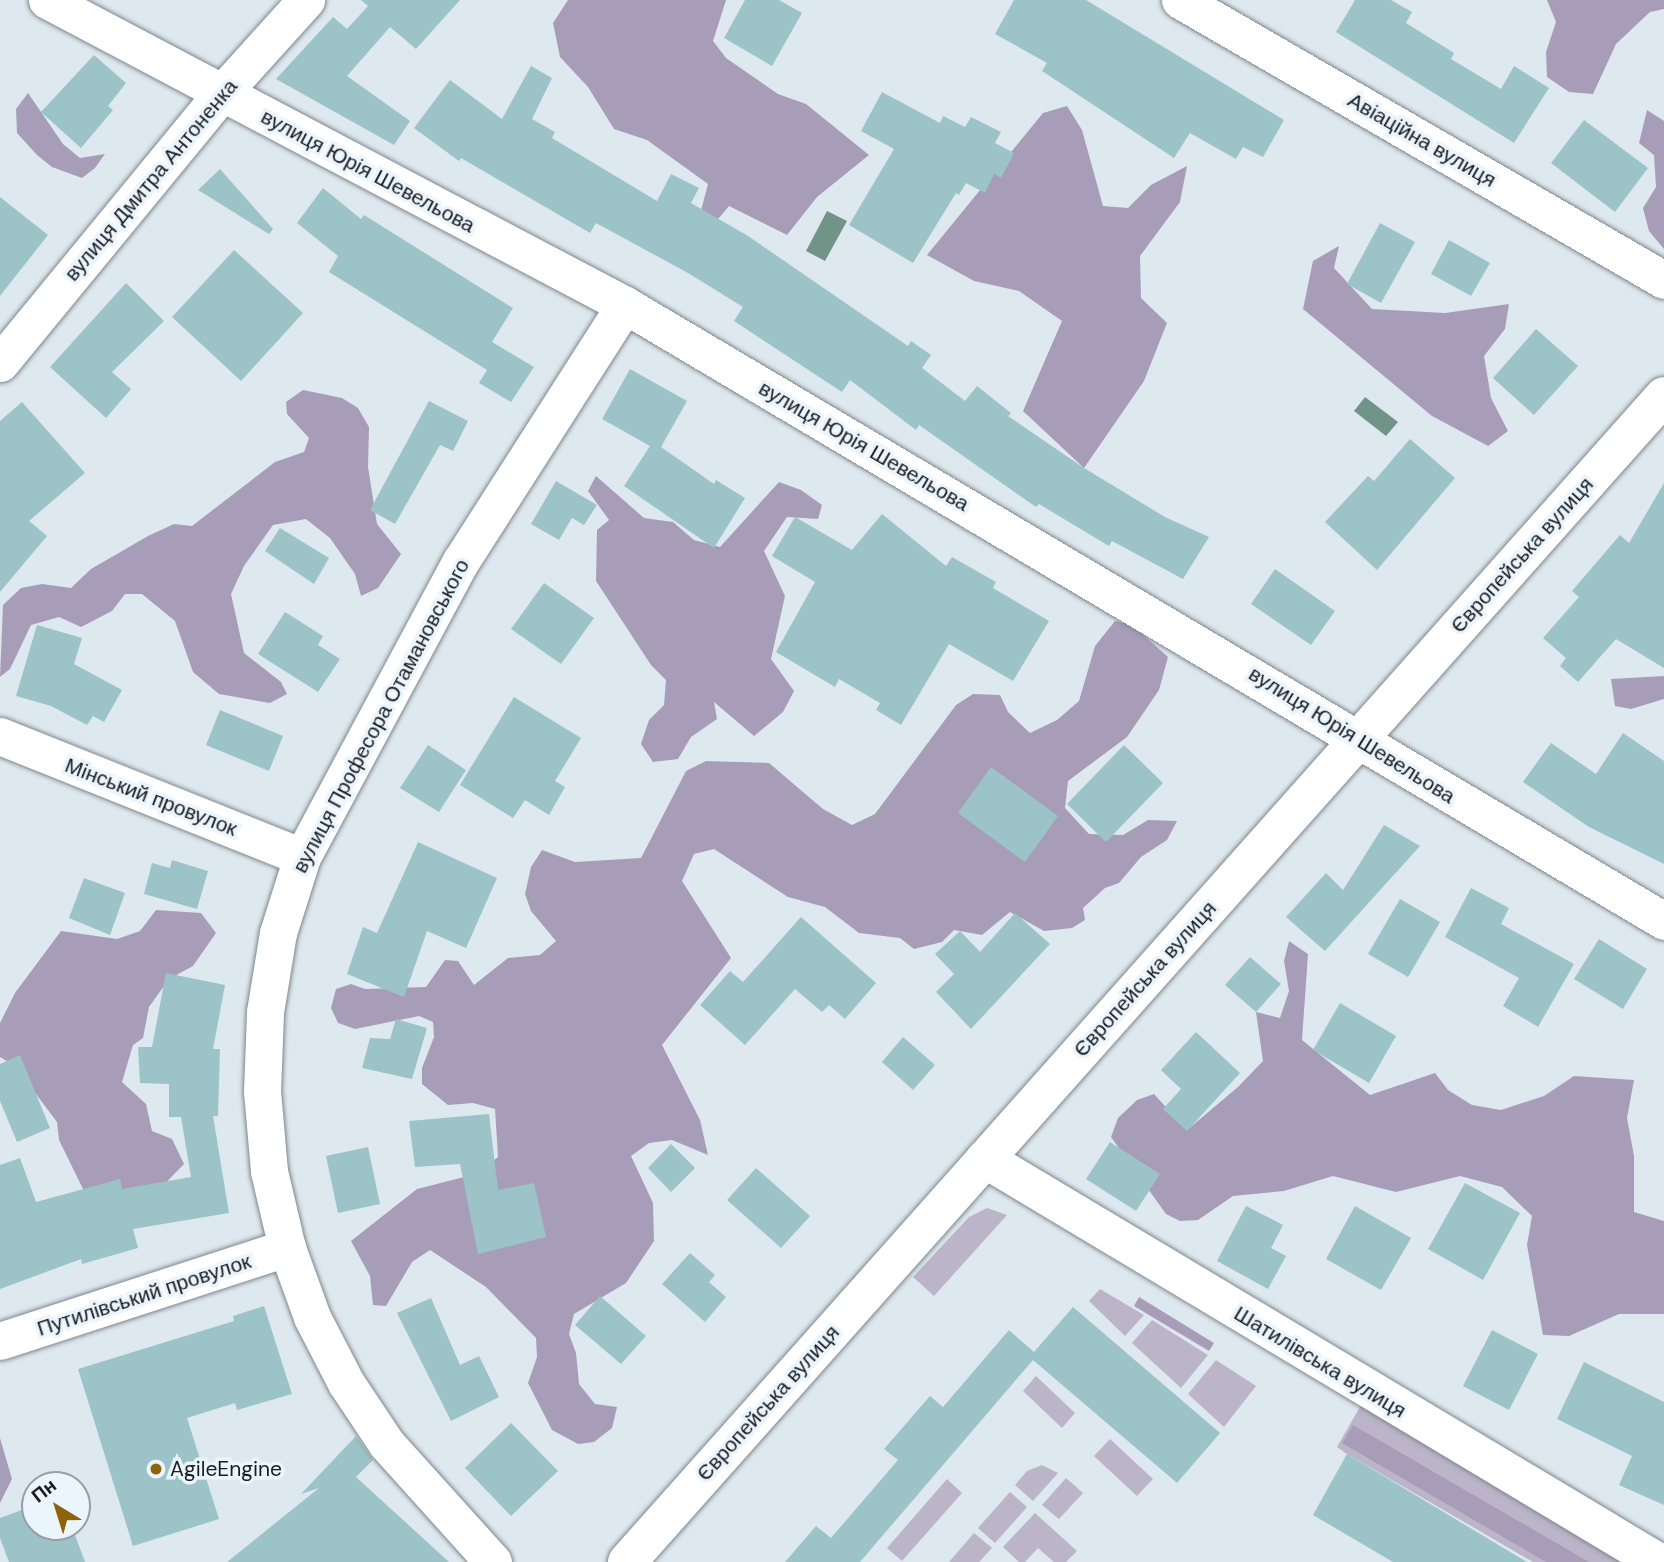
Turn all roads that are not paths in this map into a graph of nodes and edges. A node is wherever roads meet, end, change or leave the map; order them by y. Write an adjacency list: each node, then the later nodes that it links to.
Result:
1 (47, 0): 4 (street, вулиця Юрія Шевельова)
2 (306, 0): 4 (street, вулиця Дмитра Антоненка)
3 (1180, 0): 5 (street, Авіаційна вулиця)
4 (221, 94): 6 (street, вулиця Юрія Шевельова); 7 (street, вулиця Дмитра Антоненка)
5 (1664, 281)
6 (625, 305): 10 (street, вулиця Юрія Шевельова); 11 (street, вулиця Професора Отамановського)
7 (0, 363)
8 (1664, 396): 10 (main road, Європейська вулиця)
9 (0, 736): 11 (street, Мінський провулок)
10 (1359, 739): 12 (street, вулиця Юрія Шевельова); 13 (main road, Європейська вулиця)
11 (302, 857): 14 (street, вулиця Професора Отамановського)
12 (1664, 921)
13 (985, 1159): 17 (main road, Європейська вулиця); 18 (main road, Шатилівська вулиця)
14 (287, 1248): 15 (street, Путилівський провулок); 16 (street, вулиця Професора Отамановського)
15 (0, 1341)
16 (493, 1562)
17 (626, 1562)
18 (1658, 1562)

